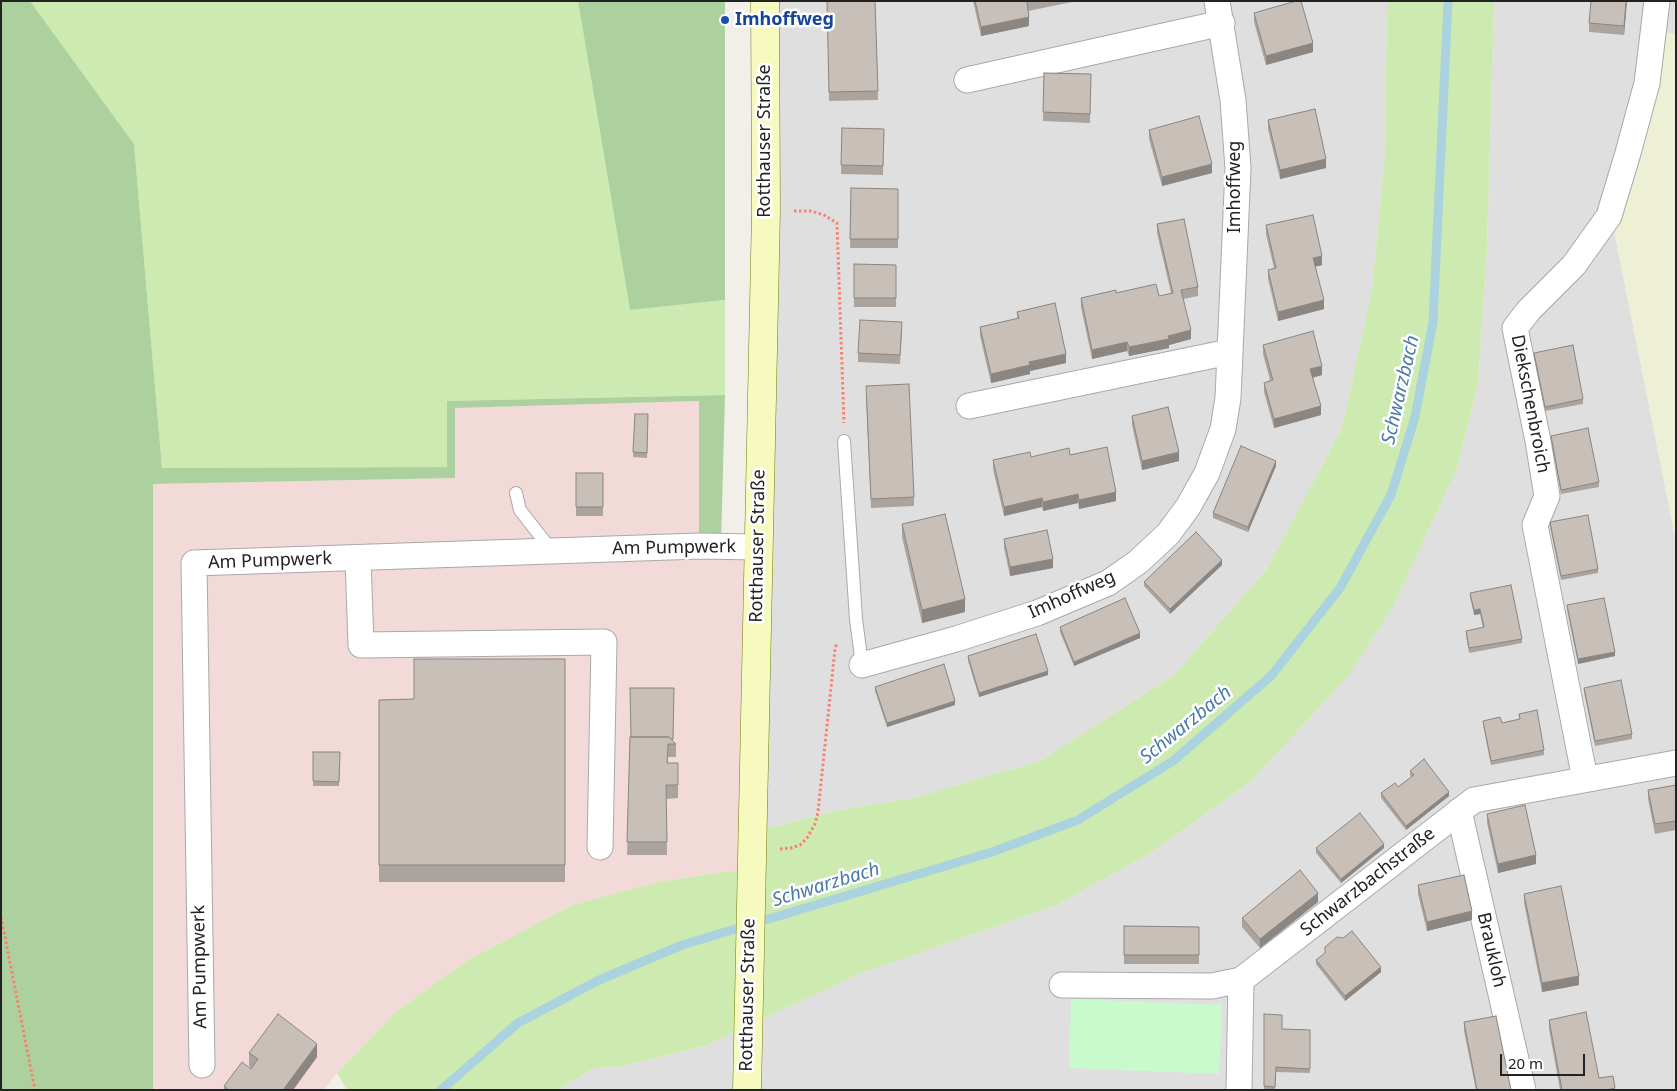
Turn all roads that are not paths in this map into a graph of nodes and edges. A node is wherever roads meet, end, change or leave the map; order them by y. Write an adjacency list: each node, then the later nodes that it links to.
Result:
1 (765, 1): 9 (main road, Rotthauser Straße)
2 (1656, 1): 14 (street, Diekschenbroich)
3 (1219, 12): 4 (street, Imhoffweg); 5 (street, Imhoffweg)
4 (967, 80)
5 (1229, 352): 6 (street); 12 (street, Imhoffweg)
6 (969, 406)
7 (844, 441): 12 (lane)
8 (516, 493): 10 (lane)
9 (757, 547): 10 (street, Am Pumpwerk); 20 (main road, Rotthauser Straße)
10 (552, 551): 11 (street, Am Pumpwerk)
11 (358, 558): 16 (street); 19 (street, Am Pumpwerk)
12 (862, 665)
13 (1676, 763): 14 (street, Schwarzbachstraße)
14 (1585, 779): 15 (street, Schwarzbachstraße)
15 (1459, 811): 17 (street, Schwarzbachstraße); 22 (street, Braukloh)
16 (600, 848)
17 (1241, 980): 18 (street, Schwarzbachstraße); 21 (street)
18 (1062, 985)
19 (202, 1065)
20 (746, 1090)
21 (1239, 1090)
22 (1523, 1090)

